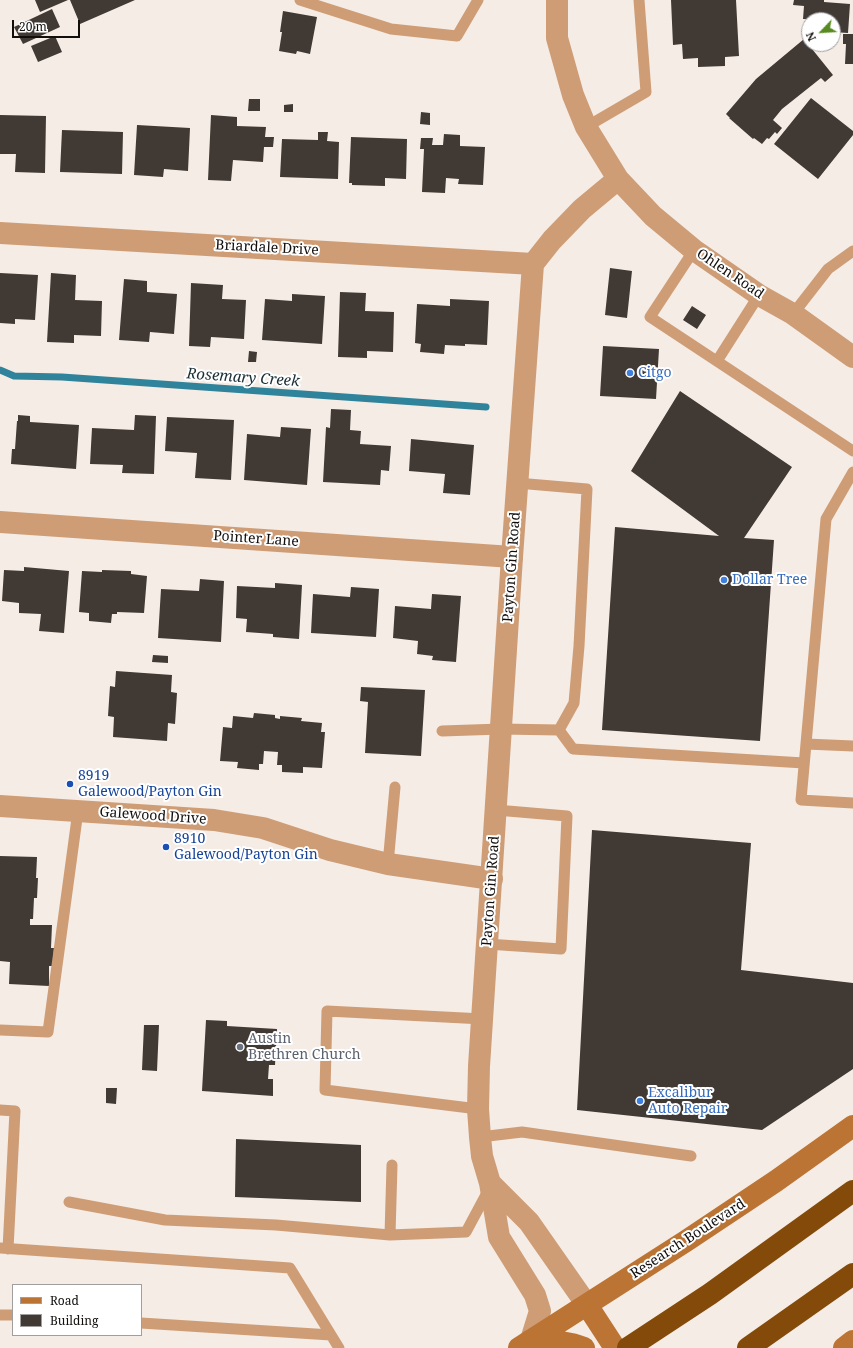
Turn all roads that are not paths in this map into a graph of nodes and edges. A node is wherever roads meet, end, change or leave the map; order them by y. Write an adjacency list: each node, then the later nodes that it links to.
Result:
1 (300, 0): 2 (lane)
2 (478, 0)
3 (557, 0): 5 (street)
4 (639, 0): 5 (lane)
5 (586, 127): 6 (street)
6 (618, 179): 8 (street, Ohlen Road); 10 (street)
7 (0, 233): 10 (street, Briardale Drive)
8 (694, 250): 11 (street, Ohlen Road); 14 (lane)
9 (853, 251): 12 (lane)
10 (533, 264): 17 (street, Payton Gin Road)
11 (759, 295): 12 (street, Ohlen Road); 14 (lane)
12 (793, 314): 13 (street, Ohlen Road)
13 (853, 357)
14 (717, 361): 15 (lane)
15 (853, 451)
16 (853, 472): 23 (lane)
17 (517, 483): 19 (street, Payton Gin Road); 21 (lane)
18 (0, 522): 19 (street, Pointer Lane)
19 (512, 557): 20 (street, Payton Gin Road)
20 (501, 729): 21 (lane); 22 (lane); 29 (street, Payton Gin Road)
21 (559, 730): 25 (lane)
22 (442, 731)
23 (806, 744): 24 (lane); 25 (lane)
24 (853, 746)
25 (804, 763): 27 (lane)
26 (395, 787): 31 (lane)
27 (853, 803)
28 (0, 806): 30 (street, Galewood Drive)
29 (496, 810): 32 (street, Payton Gin Road); 33 (lane)
30 (78, 812): 31 (street, Galewood Drive); 35 (lane)
31 (388, 864): 32 (street, Galewood Drive)
32 (492, 879): 33 (street, Payton Gin Road)
33 (487, 944): 34 (street, Payton Gin Road)
34 (483, 1019): 36 (street, Payton Gin Road); 36 (lane)
35 (0, 1030)
36 (478, 1109): 39 (street, Payton Gin Road)
37 (0, 1110): 42 (lane)
38 (853, 1126): 49 (main road, Research Boulevard)
39 (480, 1137): 40 (lane); 43 (street, Payton Gin Road)
40 (691, 1156)
41 (392, 1165): 46 (lane)
42 (6, 1179): 47 (lane)
43 (490, 1185): 46 (lane); 49 (street, Payton Gin Road); 55 (street, Payton Gin Road)
44 (853, 1191): 59 (highway)
45 (69, 1202): 46 (lane)
46 (390, 1235)
47 (4, 1249): 53 (lane)
48 (853, 1274): 60 (highway)
49 (587, 1305): 55 (main road, Research Boulevard); 58 (main road)
50 (0, 1315): 51 (lane)
51 (12, 1316)
52 (142, 1323): 53 (lane)
53 (331, 1335): 56 (lane)
54 (853, 1341): 61 (main road)
55 (525, 1344): 57 (main road)
56 (340, 1348)
57 (584, 1348)
58 (615, 1348)
59 (628, 1348)
60 (748, 1348)
61 (844, 1348)

